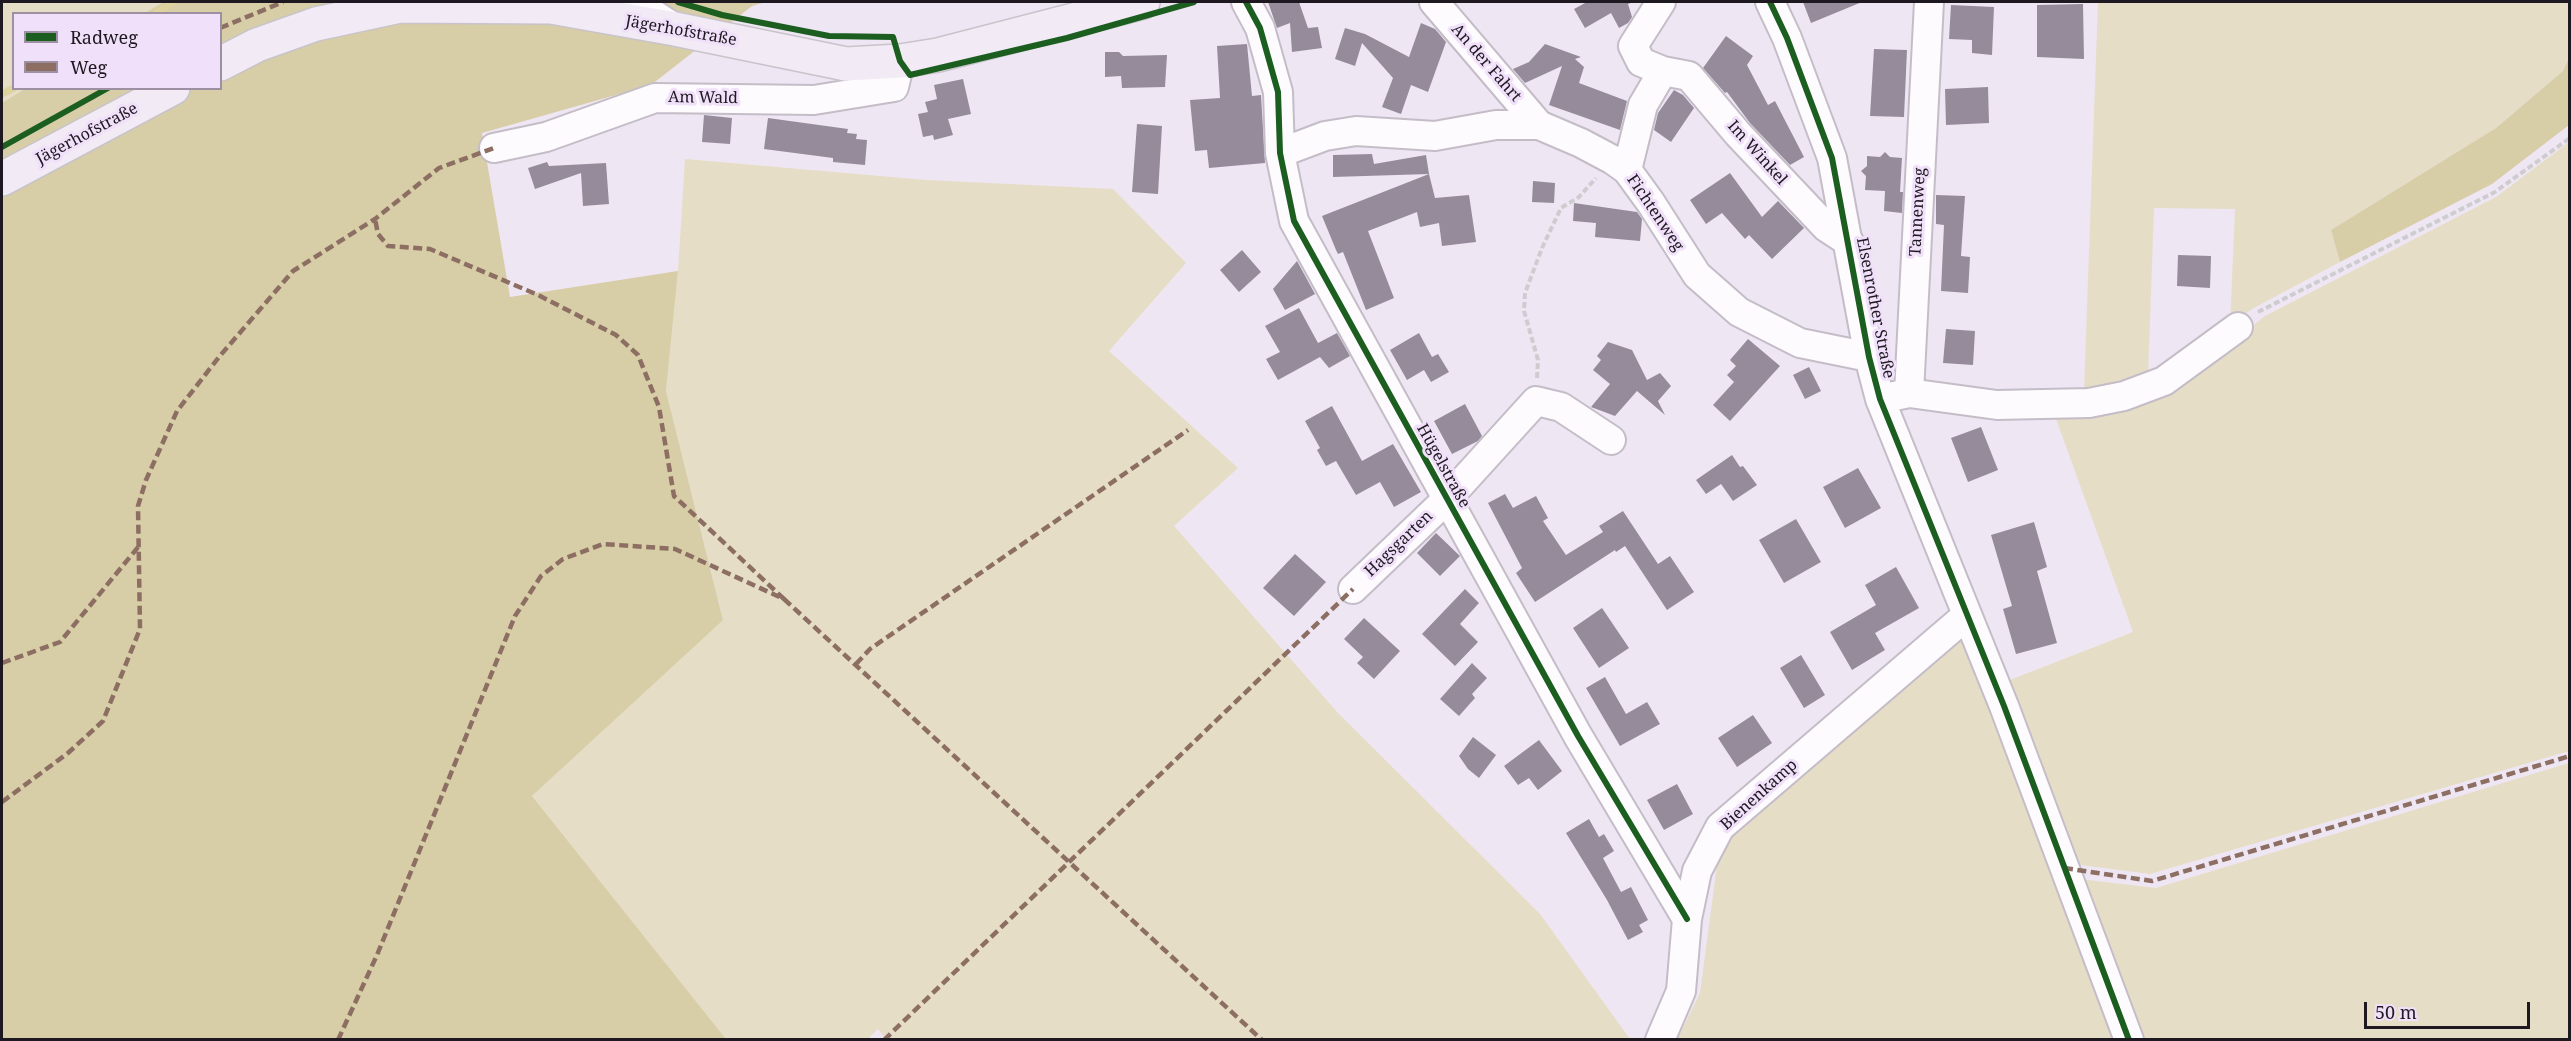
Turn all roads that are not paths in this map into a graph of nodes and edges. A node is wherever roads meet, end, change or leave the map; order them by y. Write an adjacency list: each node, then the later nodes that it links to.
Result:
1 (635, 2): 9 (street)
2 (1143, 2): 10 (main road, Jägerhofstraße)
3 (1246, 2): 16 (street, Hügelstraße)
4 (1434, 2): 14 (street, An der Fahrt)
5 (1661, 2): 12 (street, Im Winkel)
6 (1770, 2): 19 (street, Elsenrother Straße)
7 (1929, 2): 22 (street, Tannenweg)
8 (465, 4): 9 (main road, Jägerhofstraße); 11 (main road, Jägerhofstraße)
9 (675, 29): 10 (main road, Jägerhofstraße)
10 (900, 61): 15 (street, Am Wald)
11 (222, 63)
12 (1663, 71): 17 (street); 19 (street, Im Winkel)
13 (169, 90): 18 (main road, Jägerhofstraße)
14 (1539, 125): 16 (street, Fichtenweg); 17 (street, Fichtenweg)
15 (494, 148)
16 (1280, 153): 25 (street, Hügelstraße)
17 (1620, 165): 21 (street, Fichtenweg)
18 (2, 179)
19 (1849, 242): 21 (street, Elsenrother Straße)
20 (2238, 327): 22 (street)
21 (1869, 357): 23 (street, Elsenrother Straße)
22 (1909, 393): 23 (street)
23 (1880, 399): 27 (street, Elsenrother Straße)
24 (1611, 440): 25 (street, Hagsgarten)
25 (1446, 500): 26 (street, Hagsgarten); 28 (street, Hügelstraße)
26 (1353, 589)
27 (1966, 616): 28 (street, Bienenkamp); 30 (street, Elsenrother Straße)
28 (1687, 919): 29 (street, Bienenkamp)
29 (1660, 1040)
30 (2129, 1040)

